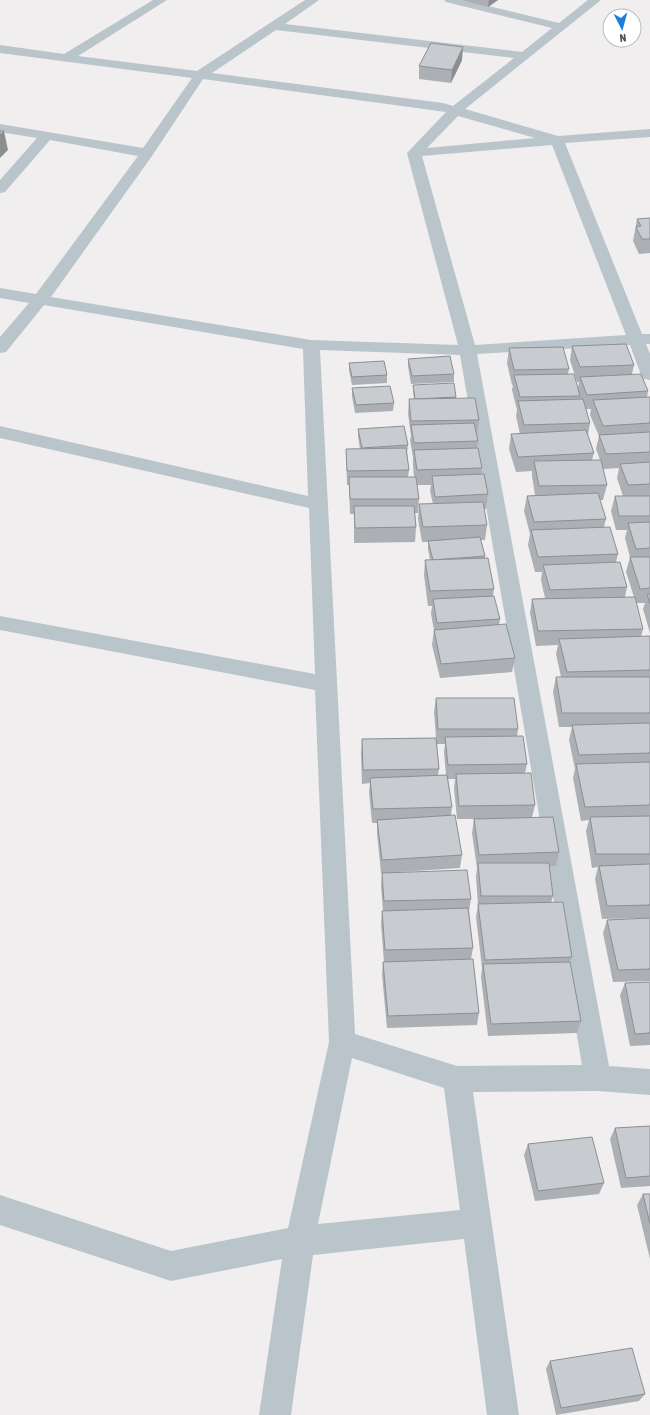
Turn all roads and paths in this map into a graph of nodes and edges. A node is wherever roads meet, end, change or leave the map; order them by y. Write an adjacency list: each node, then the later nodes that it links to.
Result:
1 (161, 0): 9 (street)
2 (313, 0): 5 (street)
3 (450, 0): 6 (street)
4 (595, 0): 6 (street)
5 (274, 26): 8 (street); 10 (street)
6 (561, 27): 8 (street)
7 (0, 49): 9 (street)
8 (524, 56): 11 (street)
9 (67, 57): 10 (street)
10 (200, 75): 11 (street); 16 (street)
11 (455, 111): 15 (street); 17 (street)
12 (0, 128): 14 (street)
13 (650, 133): 15 (street)
14 (47, 135): 16 (street); 18 (street)
15 (557, 140): 17 (street); 21 (street)
16 (147, 153): 20 (street)
17 (414, 153): 24 (street)
18 (0, 189)
19 (0, 293): 20 (street)
20 (40, 300): 22 (street); 23 (street)
21 (643, 339): 24 (street); 25 (street)
22 (311, 345): 24 (street); 27 (street)
23 (0, 348)
24 (468, 350): 31 (street)
25 (650, 375)
26 (0, 432): 27 (street)
27 (318, 504): 29 (street)
28 (0, 623): 29 (street)
29 (326, 684): 30 (street)
30 (342, 1042): 32 (street); 36 (street)
31 (598, 1078): 32 (street); 33 (street)
32 (456, 1079): 35 (street)
33 (650, 1082)
34 (0, 1210): 36 (street)
35 (476, 1223): 36 (street); 38 (street)
36 (300, 1242): 37 (street)
37 (275, 1415)
38 (503, 1415)

